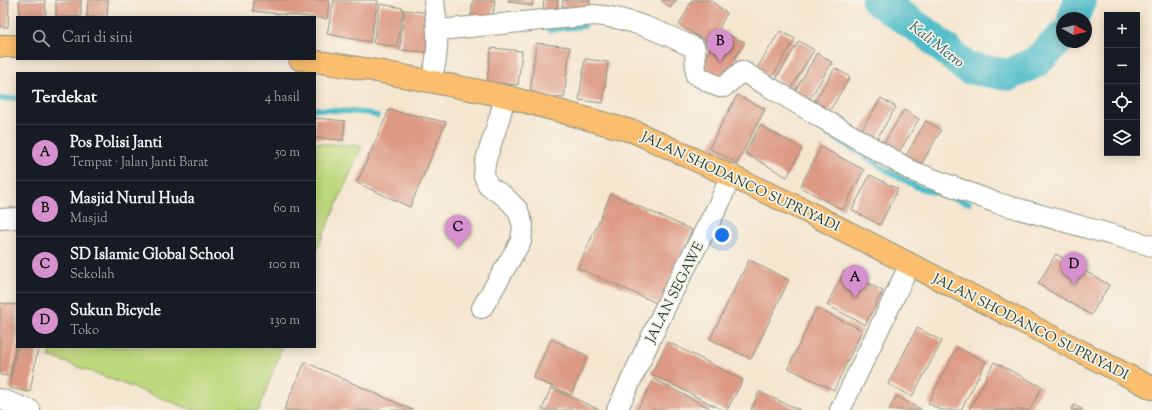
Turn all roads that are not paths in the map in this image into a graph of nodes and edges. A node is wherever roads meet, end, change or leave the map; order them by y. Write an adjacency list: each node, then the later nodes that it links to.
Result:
1 (434, 0): 2 (street)
2 (438, 30): 6 (street); 11 (street)
3 (0, 46): 4 (main road)
4 (16, 46)
5 (307, 60): 6 (main road, JALAN SHODANCO SUPRIYADI)
6 (430, 81): 7 (main road, JALAN SHODANCO SUPRIYADI)
7 (505, 96): 8 (main road, JALAN SHODANCO SUPRIYADI); 13 (street)
8 (731, 174): 12 (main road, JALAN SHODANCO SUPRIYADI); 17 (street, JALAN SEGAWE)
9 (16, 218): 10 (street)
10 (0, 219)
11 (1152, 246)
12 (910, 264): 14 (main road, JALAN SHODANCO SUPRIYADI); 18 (street)
13 (482, 308)
14 (1152, 388)
15 (0, 399): 16 (street)
16 (30, 410)
17 (617, 410)
18 (840, 410)

